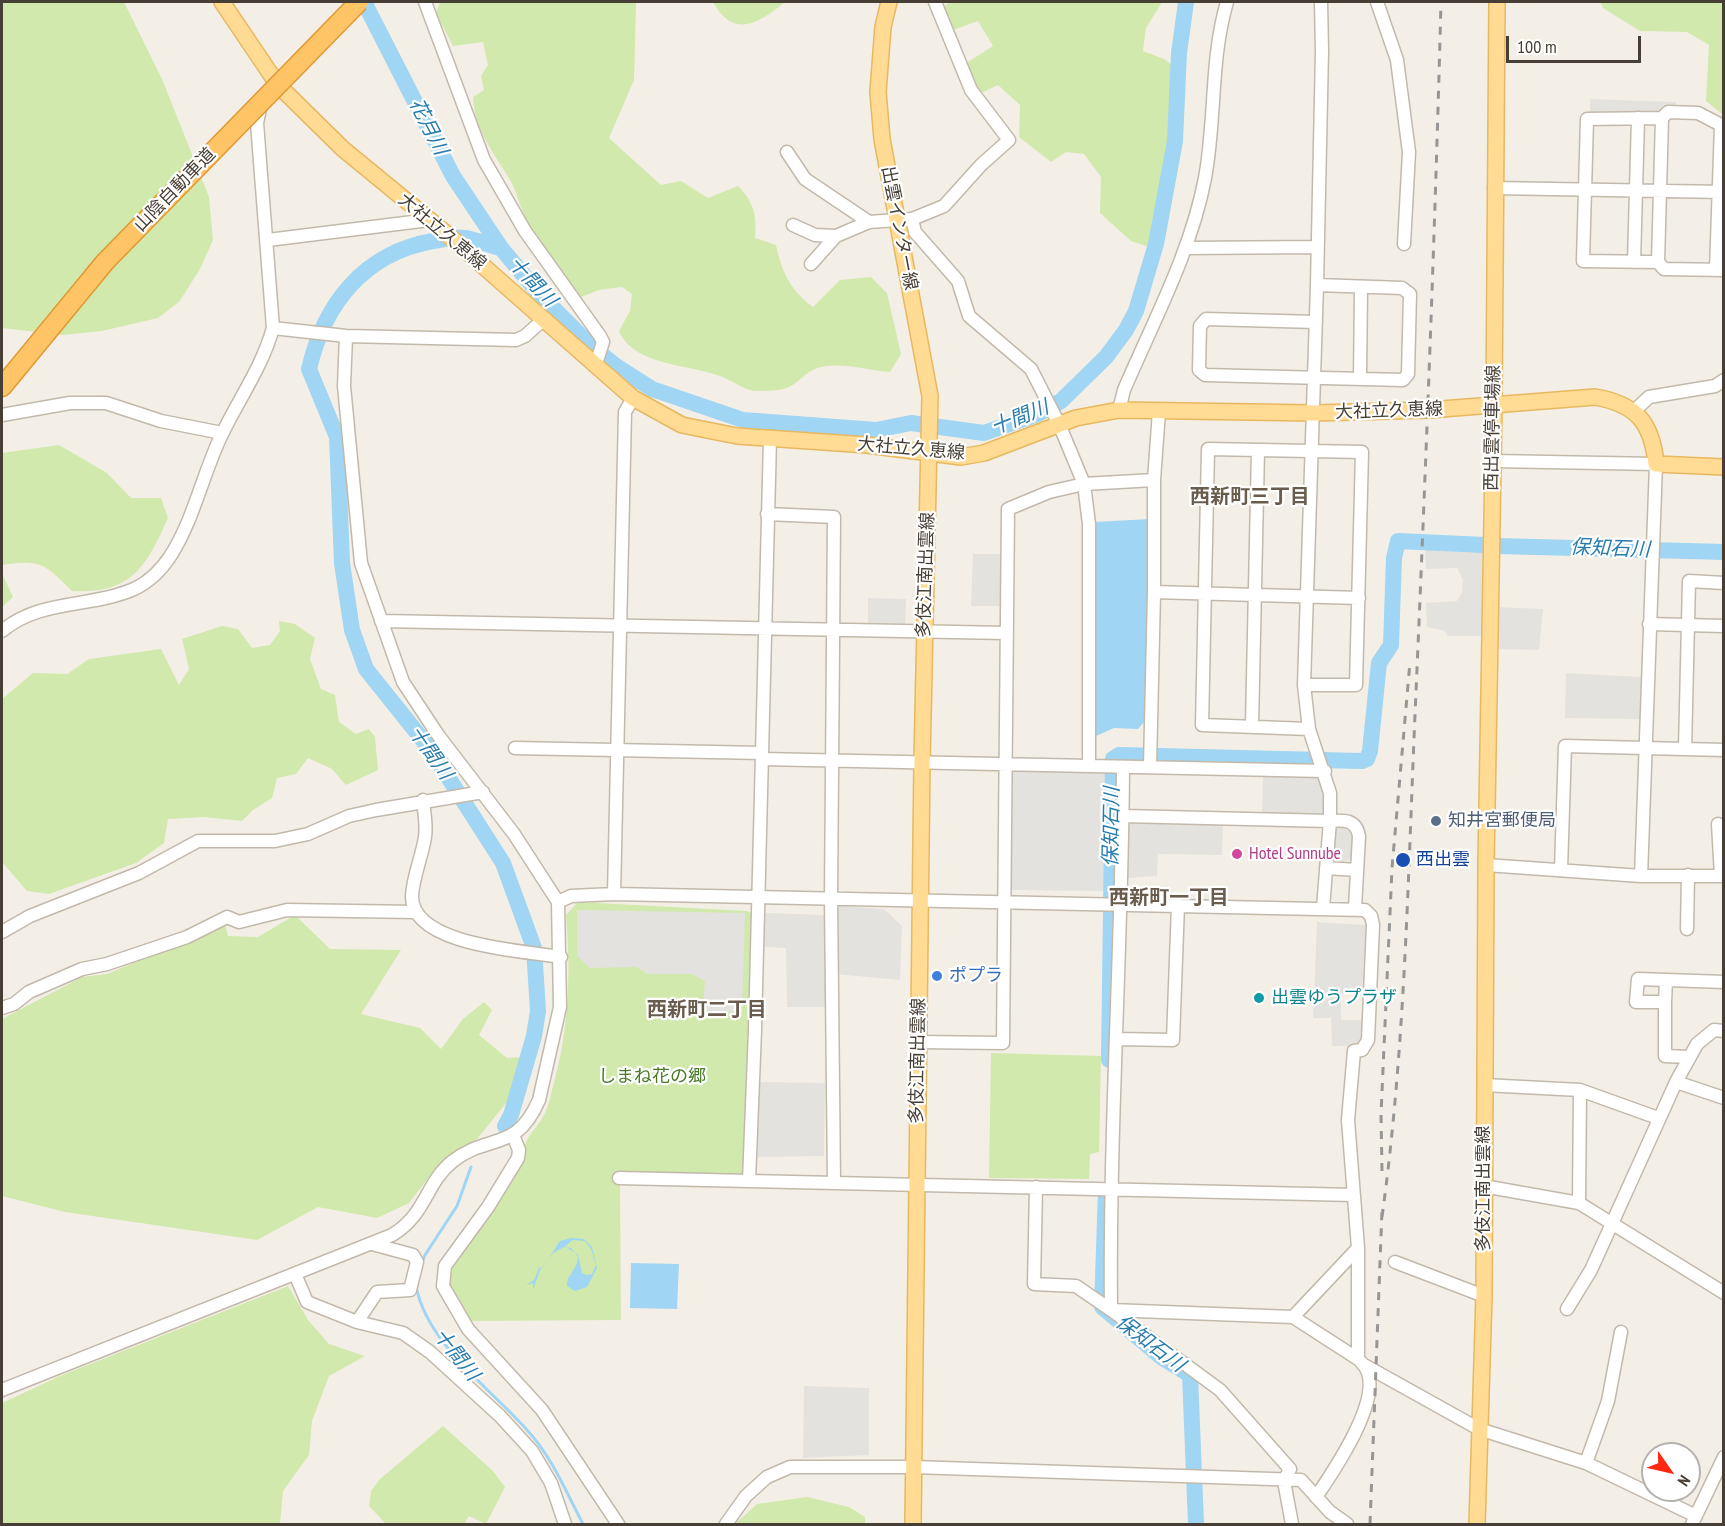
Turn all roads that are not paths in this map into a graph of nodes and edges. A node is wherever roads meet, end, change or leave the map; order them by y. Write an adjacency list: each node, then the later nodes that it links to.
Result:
1 (222, 2): 11 (main road, 大社立久恵線)
2 (351, 2): 30 (highway, 山陰自動車道, bridge)
3 (358, 2): 30 (highway, 山陰自動車道, bridge)
4 (425, 2): 42 (street)
5 (889, 2): 22 (main road, 出雲インター線)
6 (935, 2): 22 (street)
7 (1227, 2): 29 (street)
8 (1321, 2): 28 (street)
9 (1377, 2): 27 (street)
10 (1497, 2): 16 (main road, 西出雲停車場線)
11 (278, 86): 21 (main road, 大社立久恵線); 26 (street)
12 (1638, 118): 13 (street); 17 (street); 18 (street)
13 (1662, 118): 14 (street); 19 (street)
14 (1722, 152): 20 (street)
15 (787, 153): 23 (street)
16 (1494, 188): 17 (street); 49 (main road, 西出雲停車場線)
17 (1586, 189): 18 (street); 31 (street)
18 (1635, 190): 19 (street); 31 (street)
19 (1660, 191): 20 (street); 32 (street)
20 (1721, 192): 34 (street)
21 (429, 220): 26 (street); 37 (main road, 大社立久恵線)
22 (904, 220): 23 (street); 55 (street); 60 (main road, 出雲インター線)
23 (869, 222): 25 (street)
24 (793, 225): 25 (street)
25 (836, 236): 33 (street)
26 (268, 240): 39 (street)
27 (1404, 244)
28 (1317, 247): 29 (street); 35 (street)
29 (1185, 248): 50 (street)
30 (103, 261): 41 (highway, 山陰自動車道)
31 (1634, 262): 32 (street)
32 (1658, 262): 34 (street)
33 (811, 264)
34 (1720, 270)
35 (1317, 285): 36 (street); 38 (street)
36 (1361, 288): 45 (street); 45 (street)
37 (544, 320): 40 (street); 42 (main road, 大社立久恵線)
38 (1316, 322): 44 (street); 44 (street)
39 (273, 328): 40 (street); 56 (street)
40 (345, 336): 73 (street)
41 (21, 357): 43 (highway, 山陰自動車道); 47 (highway, 山陰自動車道)
42 (596, 364): 48 (main road, 大社立久恵線)
43 (2, 378)
44 (1315, 378): 45 (street); 53 (street)
45 (1360, 378)
46 (1724, 380): 52 (street)
47 (2, 387)
48 (633, 398): 57 (main road, 大社立久恵線); 75 (street)
49 (1494, 406): 52 (main road, 大社立久恵線); 53 (main road, 大社立久恵線); 61 (main road, 西出雲停車場線)
50 (1119, 410): 51 (main road, 大社立久恵線); 55 (main road, 大社立久恵線)
51 (1159, 411): 53 (main road, 大社立久恵線); 64 (street)
52 (1634, 411): 62 (main road)
53 (1314, 413): 59 (street)
54 (2, 415): 56 (street)
55 (1059, 424): 60 (main road, 大社立久恵線); 65 (street)
56 (222, 433): 80 (street)
57 (770, 439): 60 (main road, 大社立久恵線); 66 (street)
58 (1258, 450): 59 (street); 69 (street); 70 (street)
59 (1310, 450): 71 (street); 72 (street)
60 (930, 454): 81 (main road, 多伎江南出雲線)
61 (1493, 461): 62 (street); 104 (main road, 西出雲停車場線)
62 (1656, 464): 63 (main road); 74 (street)
63 (1724, 467)
64 (1154, 480): 65 (street); 68 (street)
65 (1084, 484): 82 (street); 94 (street)
66 (767, 514): 78 (street); 79 (street)
67 (1724, 583): 77 (street)
68 (1154, 592): 69 (street); 97 (street)
69 (1204, 593): 70 (street); 84 (street)
70 (1255, 594): 71 (street); 84 (street)
71 (1305, 596): 72 (street); 83 (street)
72 (1359, 598): 83 (street)
73 (381, 621): 75 (street); 99 (street)
74 (1649, 624): 77 (street); 87 (street)
75 (621, 625): 78 (street); 89 (street)
76 (1724, 626): 77 (street)
77 (1687, 627): 88 (street)
78 (764, 629): 79 (street); 91 (street)
79 (834, 630): 81 (street); 92 (street)
80 (2, 631)
81 (924, 631): 82 (street); 93 (main road, 多伎江南出雲線)
82 (1006, 633): 95 (street)
83 (1304, 684): 85 (street)
84 (1252, 725): 85 (street)
85 (1309, 729): 98 (street)
86 (515, 747): 89 (street)
87 (1646, 748): 88 (street); 106 (street); 109 (street)
88 (1686, 749): 90 (street)
89 (617, 750): 91 (street); 111 (street)
90 (1724, 750)
91 (762, 756): 92 (street); 112 (street)
92 (832, 760): 93 (street); 113 (street)
93 (922, 761): 95 (street); 114 (main road, 多伎江南出雲線)
94 (1089, 764): 95 (street); 96 (street)
95 (1006, 765): 116 (street)
96 (1123, 767): 97 (street); 101 (street)
97 (1150, 767): 98 (street)
98 (1325, 771): 102 (street)
99 (483, 792): 100 (street); 115 (street)
100 (423, 800): 121 (street); 123 (street)
101 (1123, 816): 102 (street); 117 (street)
102 (1330, 821): 105 (street); 107 (street)
103 (1718, 824): 110 (street)
104 (1486, 860): 106 (street); 134 (main road, 多伎江南出雲線)
105 (1326, 868): 107 (street); 119 (street)
106 (1561, 869): 109 (street)
107 (1357, 870): 120 (street)
108 (1688, 875): 109 (street); 110 (street); 122 (street)
109 (1641, 876)
110 (1722, 876)
111 (614, 894): 112 (street); 115 (street)
112 (758, 898): 113 (street); 140 (street)
113 (831, 899): 114 (street); 141 (street)
114 (920, 901): 116 (street); 131 (main road, 多伎江南出雲線)
115 (558, 902): 124 (street)
116 (1004, 904): 117 (street); 131 (street)
117 (1121, 904): 118 (street); 130 (street)
118 (1178, 905): 119 (street); 130 (street)
119 (1323, 908): 120 (street)
120 (1355, 908): 146 (street)
121 (416, 912): 124 (street); 128 (street)
122 (1687, 929)
123 (2, 932)
124 (561, 957): 138 (street)
125 (1666, 980): 126 (street); 127 (street); 127 (street)
126 (1724, 982)
127 (1665, 1002): 132 (street)
128 (2, 1008)
129 (1724, 1031): 132 (street)
130 (1117, 1039): 145 (street)
131 (918, 1042): 142 (main road, 多伎江南出雲線)
132 (1690, 1057): 133 (street)
133 (1676, 1082): 136 (street); 137 (street)
134 (1484, 1085): 135 (street); 143 (main road, 多伎江南出雲線)
135 (1580, 1090): 137 (street); 147 (street)
136 (1724, 1098)
137 (1658, 1118): 148 (street)
138 (513, 1135): 149 (street); 170 (street)
139 (620, 1178): 140 (street)
140 (749, 1181): 141 (street)
141 (834, 1182): 142 (street)
142 (917, 1183): 144 (street); 165 (main road, 多伎江南出雲線)
143 (1483, 1186): 147 (street); 154 (main road, 多伎江南出雲線)
144 (1036, 1187): 145 (street); 156 (street)
145 (1110, 1189): 146 (street); 156 (street)
146 (1354, 1195): 150 (street)
147 (1579, 1203): 148 (street)
148 (1613, 1224): 153 (street); 155 (street)
149 (372, 1244): 152 (street); 158 (street)
150 (1358, 1248): 157 (street); 160 (street)
151 (1395, 1262): 154 (street)
152 (295, 1274): 158 (street); 161 (street)
153 (1724, 1293)
154 (1484, 1296): 162 (main road, 多伎江南出雲線)
155 (1567, 1309)
156 (1111, 1310): 157 (street); 166 (street)
157 (1293, 1317): 160 (street)
158 (357, 1322): 169 (street)
159 (1621, 1332): 164 (street)
160 (1362, 1363): 162 (street); 167 (street)
161 (2, 1390)
162 (1479, 1429): 164 (street); 175 (main road, 多伎江南出雲線)
163 (1724, 1457): 168 (street)
164 (1586, 1463): 168 (street)
165 (913, 1467): 166 (street); 171 (street); 172 (main road, 多伎江南出雲線)
166 (1284, 1481): 167 (street); 173 (street)
167 (1316, 1497): 174 (street)
168 (1694, 1520)
169 (565, 1524)
170 (618, 1524)
171 (726, 1524)
172 (913, 1524)
173 (1292, 1524)
174 (1347, 1524)
175 (1477, 1524)

